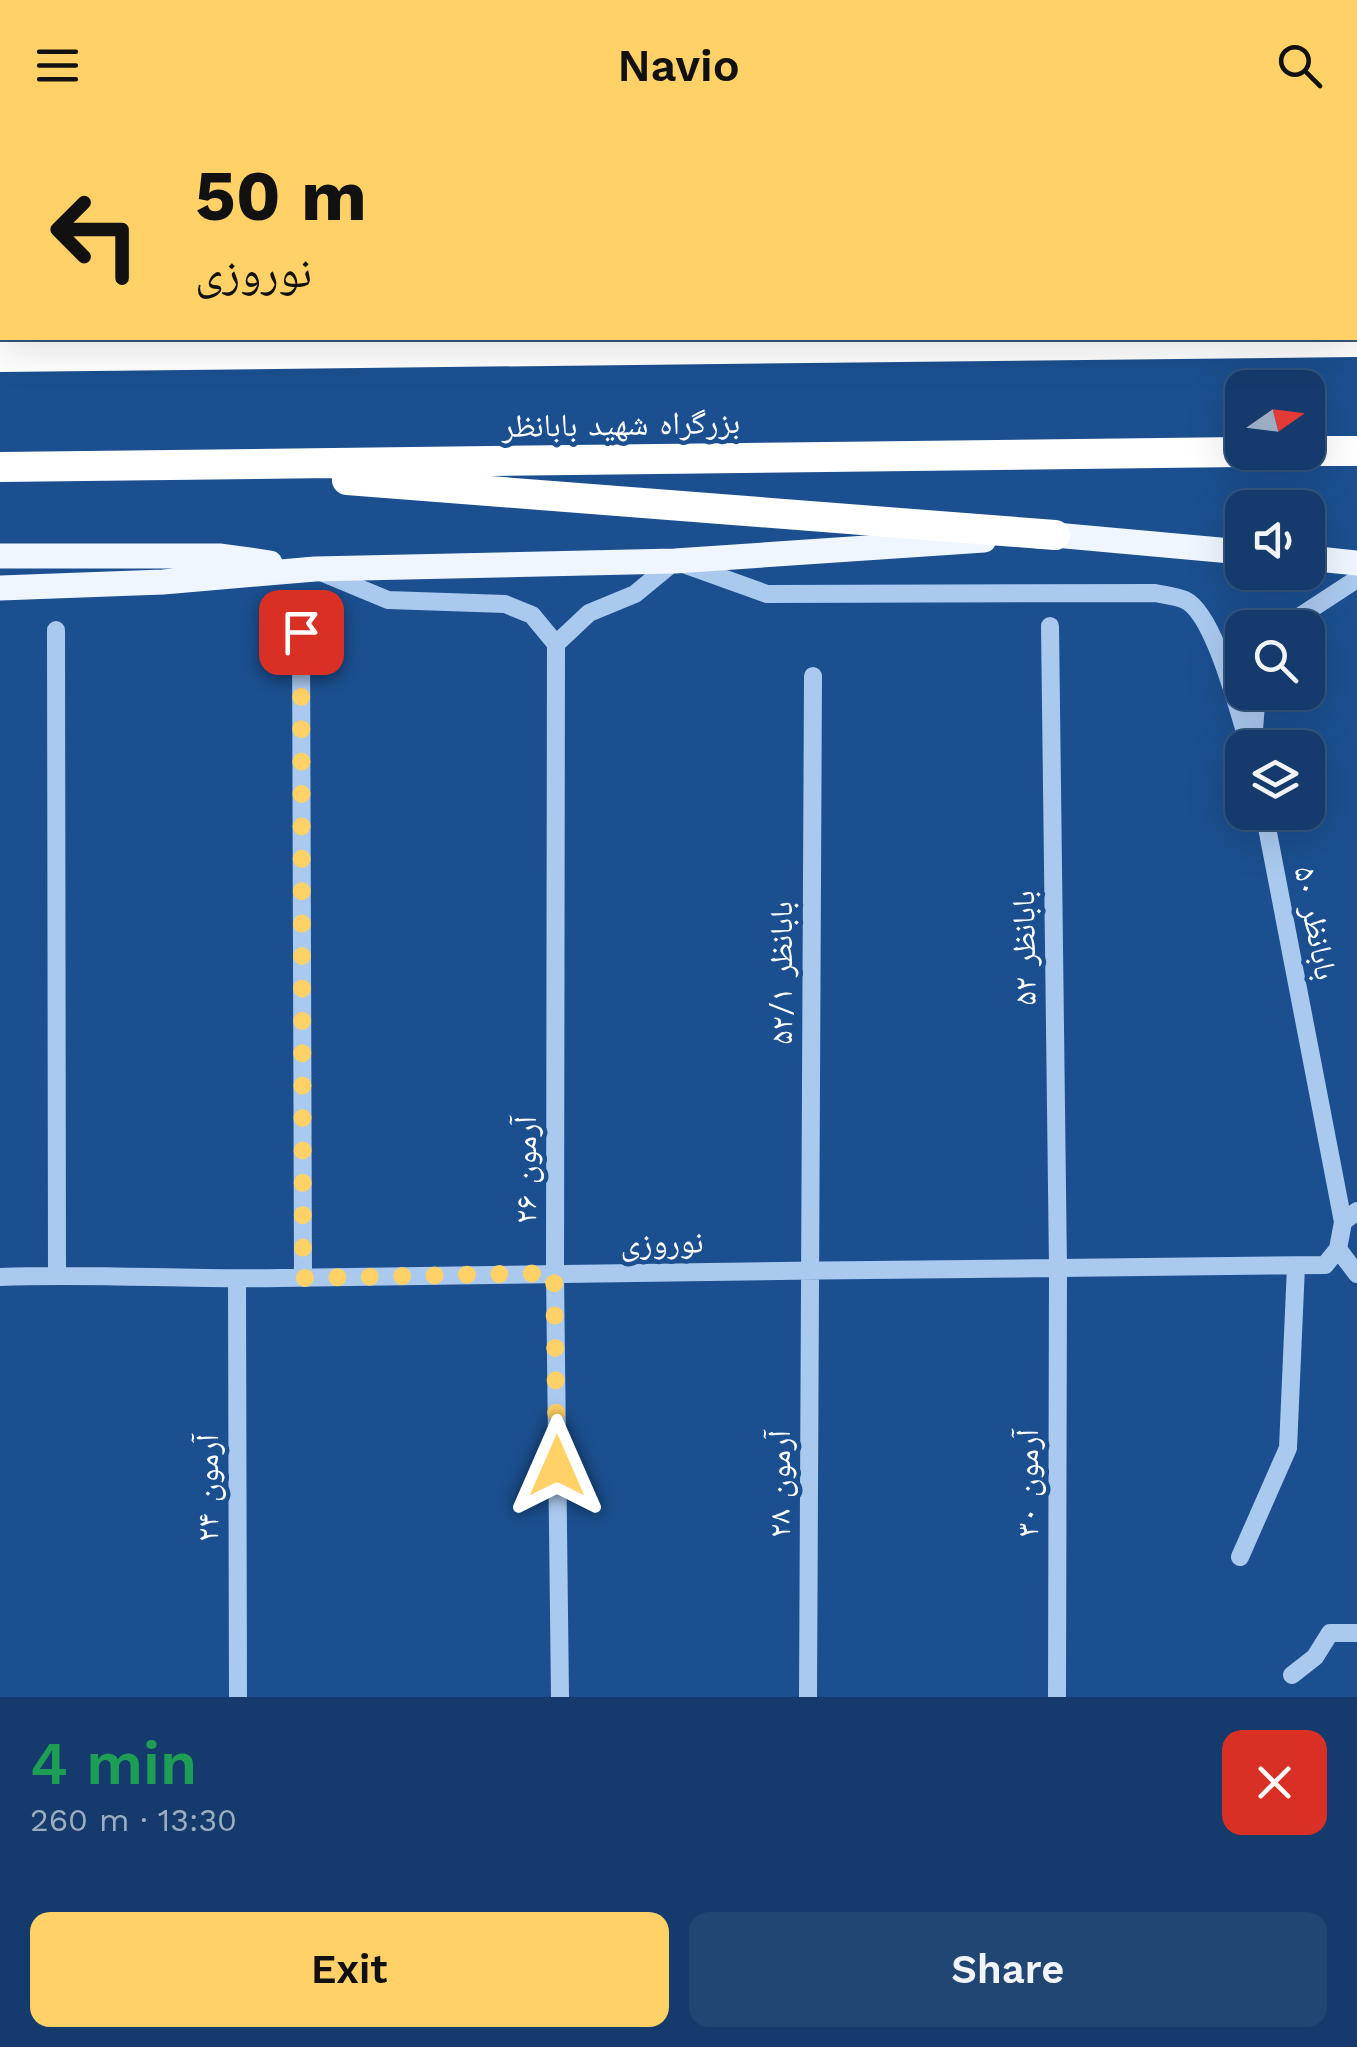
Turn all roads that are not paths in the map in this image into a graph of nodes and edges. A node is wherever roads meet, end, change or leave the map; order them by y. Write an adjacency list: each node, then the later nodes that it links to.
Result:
1 (285, 340): 3 (highway)
2 (1357, 342): 3 (highway)
3 (160, 354): 4 (highway)
4 (0, 356)
5 (1357, 450): 6 (highway)
6 (1325, 451)
7 (1225, 452): 8 (highway, بزرگراه شهید بابانظر)
8 (160, 466): 9 (highway, بزرگراه شهید بابانظر); 10 (highway)
9 (0, 467)
10 (1056, 535): 11 (main road); 14 (main road)
11 (1225, 550)
12 (0, 556): 16 (main road)
13 (1325, 560): 15 (main road)
14 (675, 561): 16 (main road); 23 (street); 25 (street)
15 (1357, 563)
16 (315, 569): 18 (main road); 23 (street)
17 (1357, 579): 19 (street)
18 (0, 588)
19 (1310, 610)
20 (1050, 626): 30 (street, بابانظر ۵۲)
21 (56, 630): 34 (street)
22 (301, 632): 36 (street)
23 (556, 644): 32 (street, آرمون ۲۶)
24 (813, 676): 31 (street, بابانظر ۵۲/۱)
25 (1245, 730)
26 (1268, 830): 27 (street, بابانظر ۵۰)
27 (1350, 1217): 28 (street)
28 (1338, 1248): 29 (street, نوروزی); 33 (street)
29 (1296, 1266): 30 (street, نوروزی); 38 (street)
30 (1058, 1268): 31 (street, نوروزی); 44 (street, آرمون ۳۰)
31 (809, 1270): 32 (street, نوروزی); 43 (street, آرمون ۲۸)
32 (554, 1273): 36 (street, نوروزی); 42 (street, آرمون ۲۶)
33 (1357, 1274)
34 (56, 1275): 35 (street, نوروزی); 37 (street, نوروزی)
35 (0, 1278)
36 (303, 1278): 37 (street, نوروزی)
37 (237, 1279): 41 (street, آرمون ۲۴)
38 (1240, 1557)
39 (1357, 1633): 40 (street)
40 (1292, 1675)
41 (238, 1697)
42 (560, 1697)
43 (808, 1697)
44 (1057, 1697)

